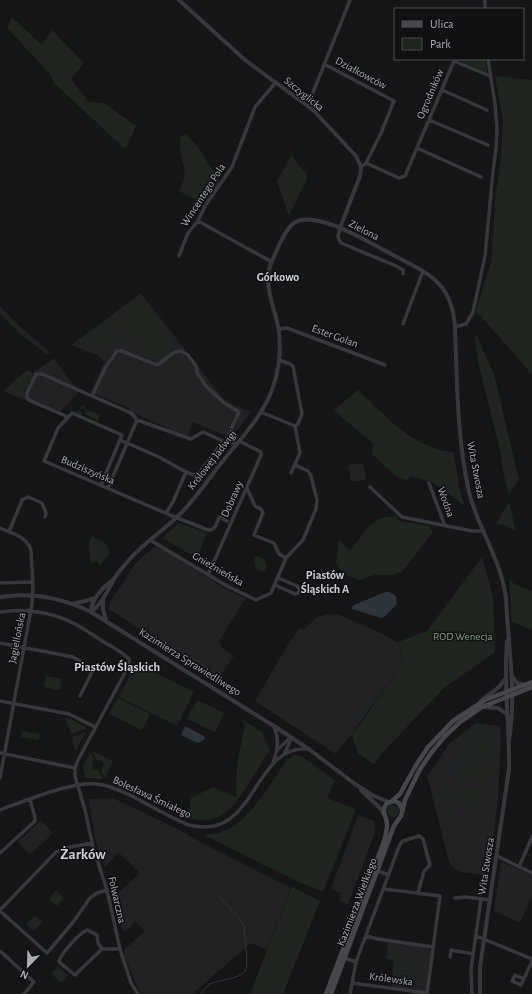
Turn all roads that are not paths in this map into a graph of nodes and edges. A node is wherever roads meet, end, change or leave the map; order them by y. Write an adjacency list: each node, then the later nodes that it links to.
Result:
1 (179, 0): 6 (street, Szczyglicka)
2 (350, 0): 4 (street)
3 (488, 60): 5 (street)
4 (324, 64): 8 (street); 13 (street, Działkowców)
5 (490, 76): 7 (street, Ogrodników); 24 (street)
6 (276, 82): 8 (street, Szczyglicka); 16 (street, Wincentego Pola)
7 (442, 90): 9 (street); 10 (street, Ogrodników)
8 (308, 105): 14 (street, Szczyglicka)
9 (487, 110)
10 (429, 120): 11 (street); 12 (street, Ogrodników)
11 (488, 145)
12 (417, 148): 13 (street, Ogrodników); 15 (street)
13 (366, 163): 14 (street)
14 (361, 167): 17 (street)
15 (481, 177)
16 (198, 221): 18 (street, Wincentego Pola); 19 (street)
17 (340, 228): 19 (street, Zielona); 20 (street, Zielona); 21 (street)
18 (178, 256)
19 (272, 262): 25 (street, Zielona)
20 (423, 271): 22 (street, Zielona); 23 (street)
21 (403, 274)
22 (452, 304): 24 (street, Wita Stwosza)
23 (403, 324)
24 (455, 327): 51 (street, Wita Stwosza)
25 (278, 329): 26 (street, Królowej Jadwigi); 27 (street, Ester Golan)
26 (278, 360): 29 (street, Królowej Jadwigi); 32 (street)
27 (385, 364)
28 (92, 396): 30 (street); 31 (street); 34 (street)
29 (261, 412): 32 (street); 35 (street, Królowej Jadwigi)
30 (68, 417): 33 (street, Budziszyńska); 41 (street, Budziszyńska)
31 (137, 420): 34 (street); 36 (street)
32 (295, 426): 37 (street)
33 (120, 440): 36 (street); 41 (street)
34 (225, 441): 35 (street); 38 (street)
35 (237, 442): 44 (street, Dobrawy); 47 (street, Królowej Jadwigi)
36 (127, 443): 38 (street); 43 (street)
37 (295, 464): 39 (street); 54 (street, Gnieźnieńska)
38 (186, 472): 45 (street)
39 (291, 473)
40 (429, 483): 49 (street, Wodna)
41 (101, 485): 43 (street, Budziszyńska)
42 (370, 487): 49 (street, Wodna)
43 (108, 488): 45 (street, Budziszyńska)
44 (247, 488): 54 (street); 55 (street, Dobrawy)
45 (166, 513): 47 (street, Budziszyńska)
46 (45, 517): 52 (street)
47 (176, 518): 48 (street, Budziszyńska); 53 (street, Królowej Jadwigi)
48 (227, 521)
49 (445, 526): 51 (street, Wodna)
50 (0, 528): 52 (street)
51 (484, 531): 70 (street, Wita Stwosza)
52 (9, 532): 58 (street, Jagiellońska)
53 (150, 540): 55 (street, Gnieźnieńska); 57 (street, Królowej Jadwigi)
54 (286, 558): 56 (street, Gnieźnieńska)
55 (208, 575): 60 (street, Gnieźnieńska)
56 (278, 578): 60 (street, Gnieźnieńska); 60 (street)
57 (114, 579): 62 (street, Królowej Jadwigi); 64 (street, Królowej Jadwigi)
58 (32, 582): 59 (street); 61 (street, Jagiellońska)
59 (0, 583)
60 (274, 585)
61 (33, 595): 63 (street, Kazimierza Sprawiedliwego); 65 (street, Kazimierza Sprawiedliwego); 67 (street, Jagiellońska)
62 (97, 596): 65 (street); 68 (street, Królowej Jadwigi)
63 (0, 597)
64 (104, 597): 68 (street, Królowej Jadwigi); 69 (street)
65 (72, 604): 68 (street, Kazimierza Sprawiedliwego)
66 (0, 612): 67 (street)
67 (31, 612): 72 (street, Jagiellońska); 86 (street)
68 (91, 612): 69 (street, Kazimierza Sprawiedliwego)
69 (106, 620): 85 (street, Kazimierza Sprawiedliwego)
70 (508, 635): 73 (street, Wita Stwosza); 74 (street, Wita Stwosza)
71 (0, 644): 72 (street)
72 (24, 648): 80 (street); 82 (street, Jagiellońska)
73 (512, 676): 76 (street); 78 (street, Wita Stwosza)
74 (505, 678): 79 (street, Wita Stwosza); 83 (street)
75 (532, 682): 76 (main road)
76 (526, 685): 78 (main road)
77 (532, 688): 78 (main road)
78 (512, 693): 79 (main road); 88 (street, Wita Stwosza)
79 (505, 695): 83 (main road); 84 (street, Wita Stwosza)
80 (80, 696)
81 (0, 701): 82 (street)
82 (14, 703): 86 (street); 91 (street, Jagiellońska)
83 (480, 706): 84 (street); 99 (main road); 101 (main road)
84 (506, 715): 88 (street, Wita Stwosza)
85 (274, 726): 87 (street, Kazimierza Sprawiedliwego); 89 (street)
86 (96, 727): 94 (street)
87 (290, 737): 89 (street, Bolesława Śmiałego); 90 (street, Kazimierza Sprawiedliwego); 92 (street, Bolesława Śmiałego)
88 (509, 740): 107 (street, Wita Stwosza)
89 (278, 750): 93 (street, Bolesława Śmiałego)
90 (310, 750): 92 (street, Bolesława Śmiałego); 96 (street, Kazimierza Sprawiedliwego)
91 (2, 754): 94 (street); 95 (street, Jagiellońska)
92 (283, 755): 93 (street, Bolesława Śmiałego)
93 (272, 764): 97 (street, Bolesława Śmiałego)
94 (75, 768): 97 (street, Folwarczna)
95 (0, 778)
96 (355, 784): 99 (street, Kazimierza Sprawiedliwego); 102 (street, Kazimierza Sprawiedliwego)
97 (78, 785): 98 (street, Bolesława Śmiałego); 105 (street, Folwarczna)
98 (30, 800): 100 (street, Bolesława Śmiałego); 106 (street)
99 (390, 802): 101 (main road); 102 (main road)
100 (0, 810)
101 (402, 811): 103 (main road)
102 (384, 815): 103 (main road); 135 (main road, Kazimierza Wielkiego)
103 (400, 818): 109 (main road, Kazimierza Wielkiego)
104 (532, 837): 108 (street)
105 (92, 843): 113 (street, Folwarczna); 118 (street)
106 (0, 853)
107 (497, 856): 108 (street); 117 (street, Wita Stwosza)
108 (519, 867): 110 (street)
109 (378, 871): 111 (street); 128 (main road, Kazimierza Wielkiego)
110 (532, 873)
111 (389, 875): 112 (street); 114 (street)
112 (384, 888): 114 (street); 119 (street)
113 (107, 890): 118 (street); 124 (street, Folwarczna)
114 (418, 893): 122 (street)
115 (455, 898): 116 (street)
116 (480, 899): 117 (street); 120 (street)
117 (490, 900): 121 (street, Wita Stwosza)
118 (0, 911)
119 (366, 936): 122 (street); 130 (street)
120 (476, 936): 121 (street); 126 (street)
121 (484, 938): 129 (street); 139 (street, Wita Stwosza)
122 (433, 947): 132 (street, Królewska)
123 (102, 949): 123 (street); 124 (street)
124 (120, 949): 134 (street, Folwarczna)
125 (1, 953): 133 (street)
126 (473, 954): 127 (street); 138 (street)
127 (450, 957)
128 (345, 958): 130 (street); 136 (main road, Kazimierza Wielkiego)
129 (532, 960): 131 (street)
130 (356, 962): 132 (street)
131 (524, 979)
132 (352, 983): 137 (street)
133 (24, 994)
134 (138, 994)
135 (326, 994)
136 (332, 994)
137 (350, 994)
138 (472, 994)
139 (480, 994)

